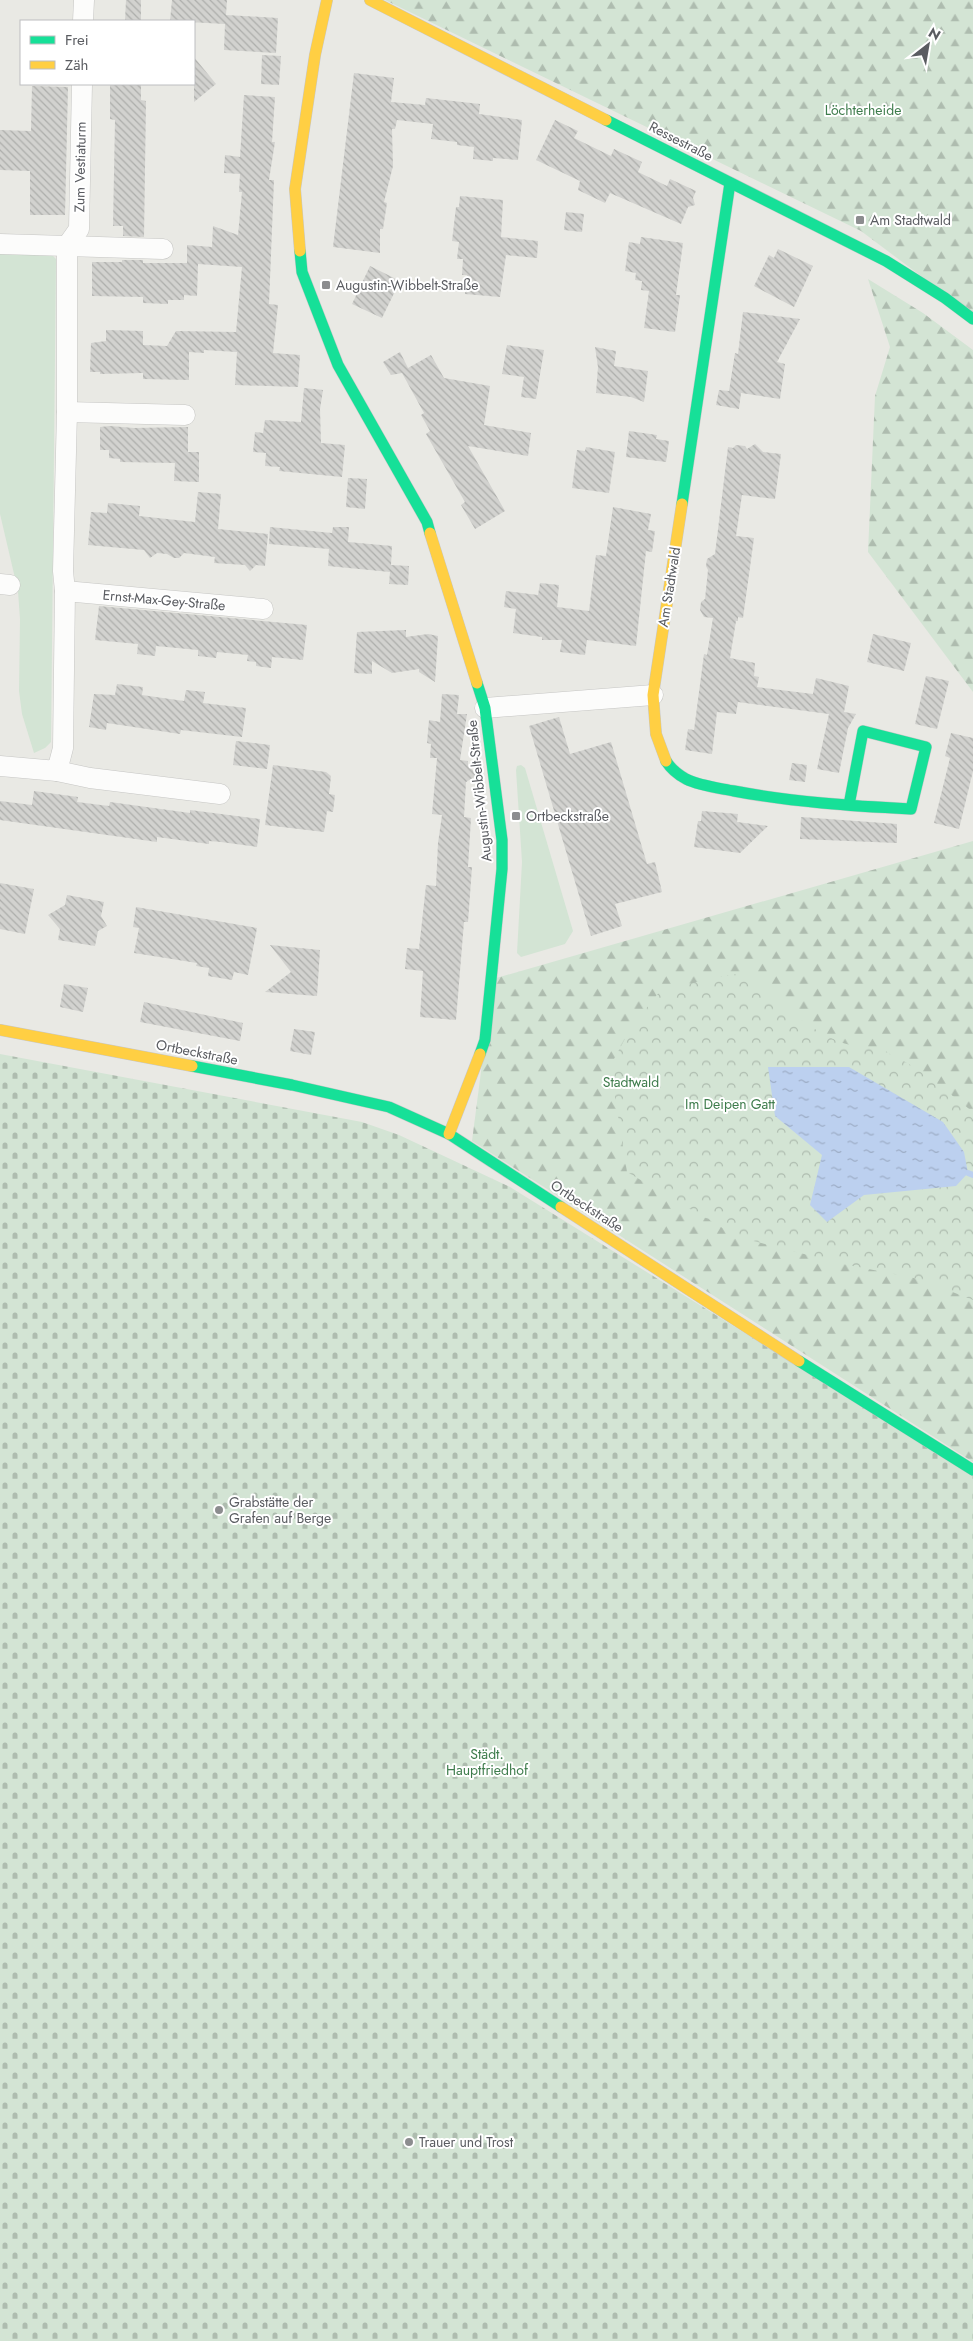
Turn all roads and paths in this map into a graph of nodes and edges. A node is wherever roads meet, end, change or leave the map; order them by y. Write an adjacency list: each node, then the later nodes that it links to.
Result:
1 (84, 0): 4 (street)
2 (327, 0): 16 (street, Augustin-Wibbelt-Straße)
3 (370, 0): 6 (street, Ressestraße)
4 (83, 20)
5 (82, 85): 8 (street, Zum Vestiaturm)
6 (730, 183): 10 (street, Ressestraße); 15 (street, Am Stadtwald)
7 (0, 244): 8 (street)
8 (67, 246): 9 (street); 11 (street)
9 (163, 249)
10 (973, 319)
11 (67, 412): 12 (street); 13 (street)
12 (186, 415)
13 (65, 591): 14 (street, Ernst-Max-Gey-Straße); 18 (street)
14 (263, 610)
15 (653, 694): 16 (street); 20 (street, Am Stadtwald)
16 (485, 708): 22 (street, Augustin-Wibbelt-Straße)
17 (0, 766): 18 (street)
18 (57, 771): 19 (street)
19 (220, 794)
20 (849, 806): 20 (street, Am Stadtwald)
21 (0, 1030): 22 (street, Ortbeckstraße)
22 (449, 1134): 23 (street, Ortbeckstraße)
23 (973, 1470)

